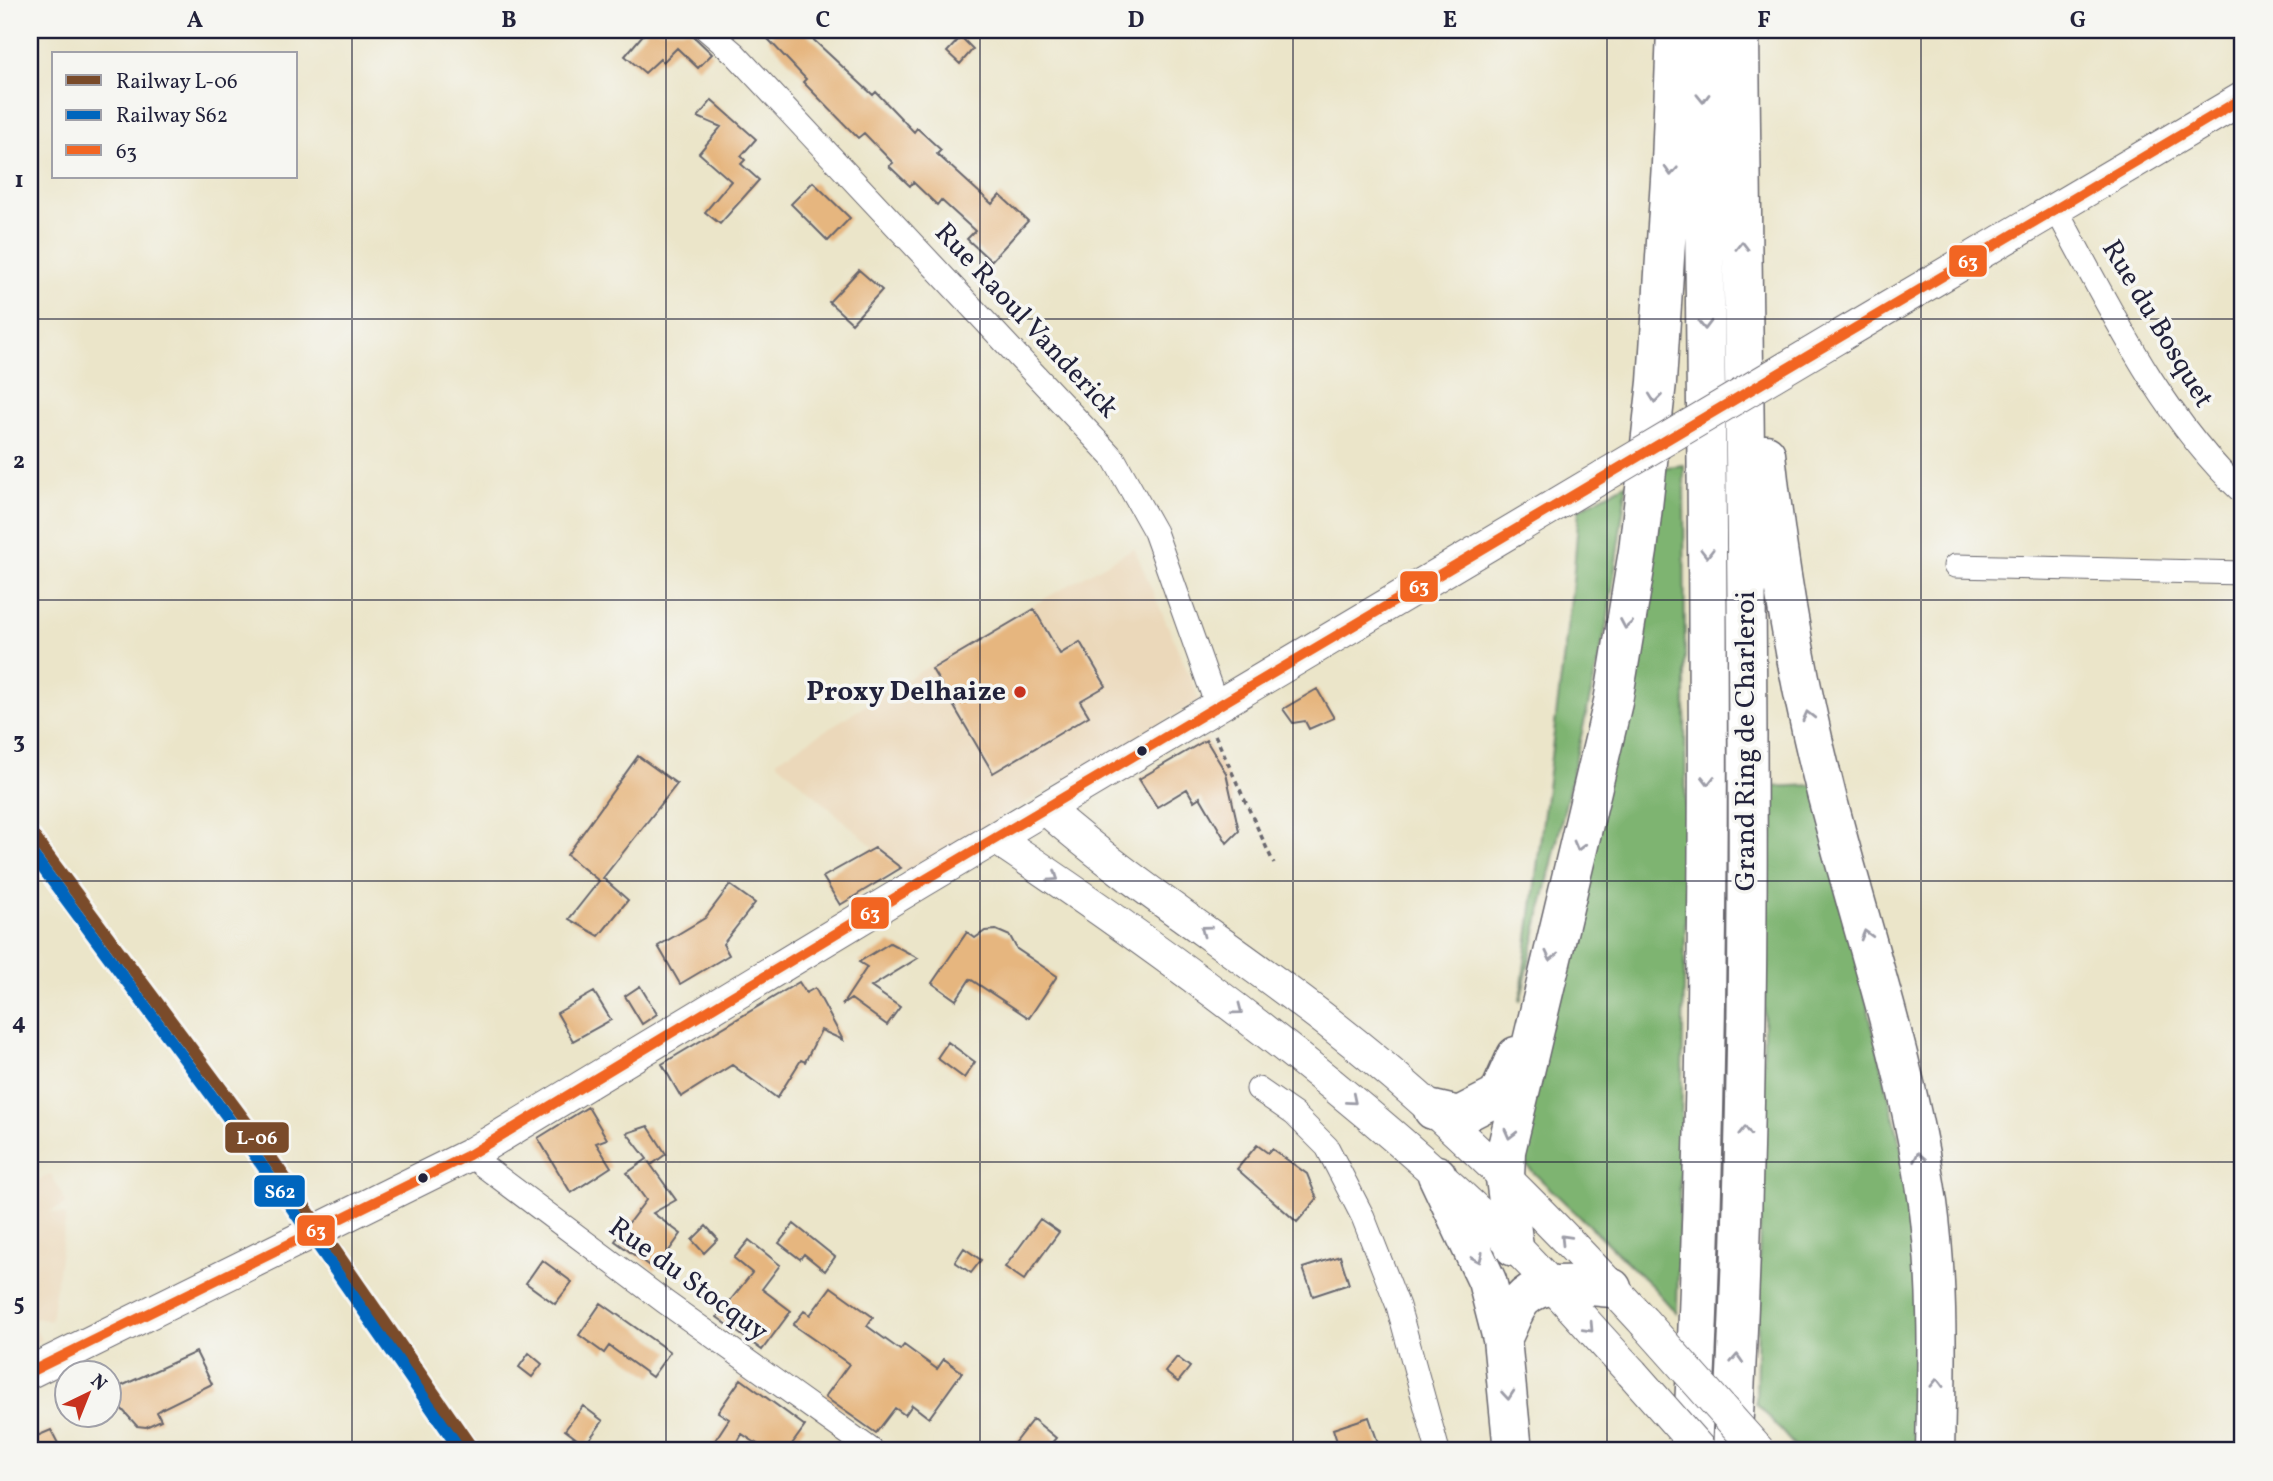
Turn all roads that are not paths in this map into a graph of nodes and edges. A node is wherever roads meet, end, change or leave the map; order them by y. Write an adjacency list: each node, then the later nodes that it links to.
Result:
1 (707, 30): 11 (street, Rue Raoul Vanderick)
2 (1675, 30): 14 (highway, one-way to 14)
3 (1702, 30): 28 (highway, Grand Ring de Charleroi, one-way to 28)
4 (1740, 30): 7 (highway, Grand Ring de Charleroi, one-way to 4)
5 (2243, 98): 6 (main road)
6 (2056, 209): 8 (street, Rue du Bosquet); 11 (main road, bridge)
7 (1743, 363): 30 (highway, Grand Ring de Charleroi, one-way to 7); 32 (highway, one-way to 7)
8 (2243, 493)
9 (1955, 566): 10 (street)
10 (2243, 573)
11 (1211, 710): 12 (main road)
12 (1046, 810): 13 (main road); 16 (main road, one-way to 12)
13 (997, 839): 17 (main road); 18 (main road, one-way to 18)
14 (1542, 996): 16 (highway); 19 (highway, one-way to 19)
15 (1258, 1089): 26 (street)
16 (1433, 1111): 19 (main road)
17 (469, 1155): 24 (main road); 25 (street, Rue du Stocquy)
18 (1437, 1175): 20 (main road); 23 (highway, one-way to 23)
19 (1505, 1178): 20 (highway); 22 (main road, one-way to 19)
20 (1514, 1247): 21 (main road)
21 (1550, 1286): 22 (highway); 23 (highway); 29 (main road, one-way to 29, bridge)
22 (1612, 1288): 31 (main road, bridge)
23 (1502, 1339): 27 (highway, one-way to 27)
24 (30, 1373)
25 (873, 1451)
26 (1438, 1451)
27 (1513, 1451)
28 (1692, 1451)
29 (1702, 1451)
30 (1732, 1451)
31 (1759, 1451)
32 (1935, 1451)

